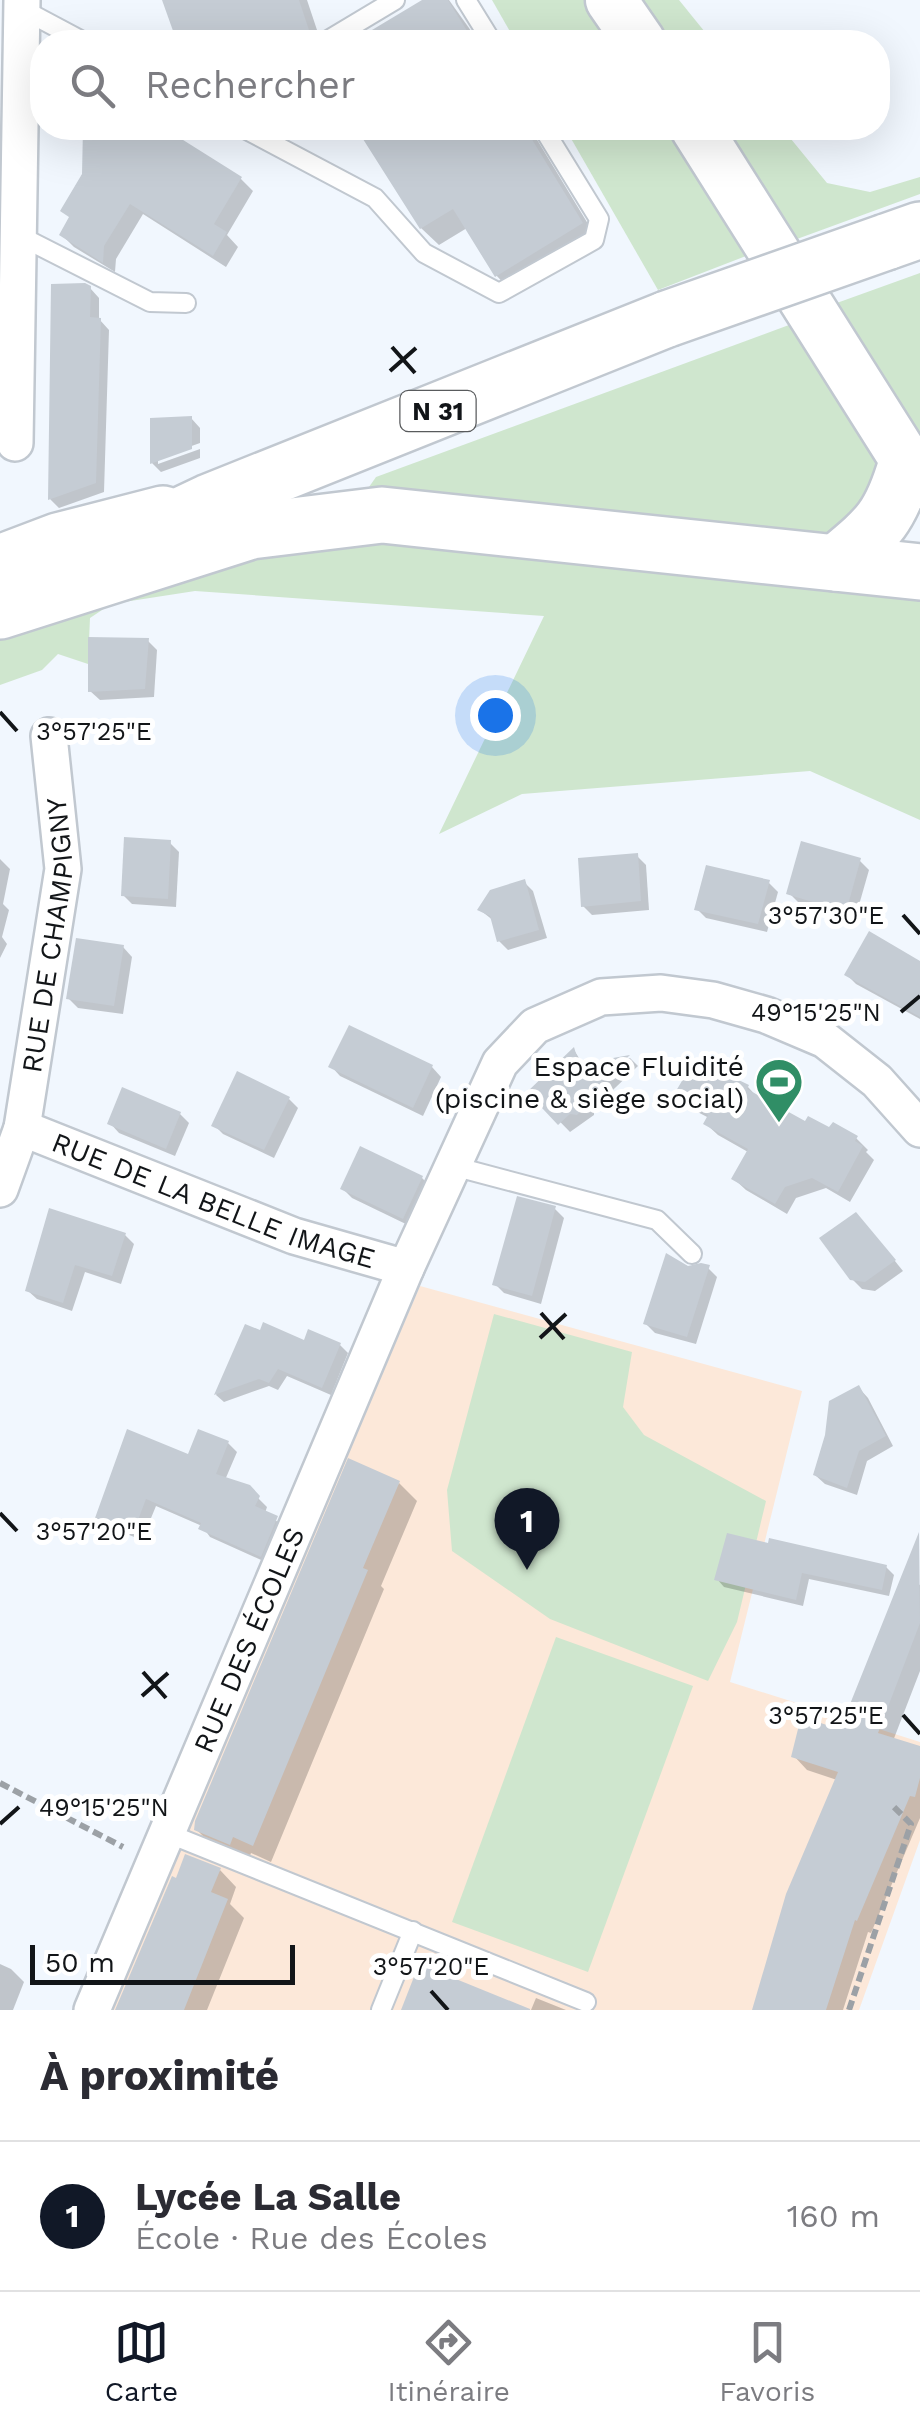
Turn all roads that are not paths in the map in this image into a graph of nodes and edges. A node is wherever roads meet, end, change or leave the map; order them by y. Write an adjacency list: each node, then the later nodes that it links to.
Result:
1 (395, 0): 6 (lane)
2 (466, 0): 7 (lane)
3 (612, 0): 8 (street)
4 (22, 5): 5 (lane); 12 (street)
5 (64, 30)
6 (345, 30)
7 (485, 30)
8 (632, 30)
9 (266, 140): 10 (lane)
10 (551, 140)
11 (704, 140): 16 (street)
12 (18, 235): 14 (lane); 15 (street)
13 (903, 236): 17 (main road, N 31, bridge)
14 (186, 303)
15 (15, 443)
16 (913, 474): 21 (main road)
17 (210, 502): 18 (main road, N 31); 23 (main road, N 31)
18 (58, 541): 19 (main road); 20 (main road, N 31)
19 (0, 555)
20 (0, 563)
21 (836, 563): 22 (main road); 24 (main road)
22 (920, 572)
23 (0, 597)
24 (0, 611)
25 (49, 736): 26 (street, RUE DE CHAMPIGNY)
26 (22, 1128): 29 (street, RUE DE CHAMPIGNY); 31 (street, RUE DE LA BELLE IMAGE)
27 (920, 1129): 28 (street, RUE DES ÉCOLES)
28 (452, 1166): 30 (lane); 31 (street, RUE DES ÉCOLES)
29 (0, 1189)
30 (692, 1254)
31 (406, 1268): 32 (street, RUE DES ÉCOLES)
32 (167, 1835): 33 (lane); 35 (street, RUE DES ÉCOLES)
33 (413, 1932): 34 (lane); 36 (lane)
34 (586, 2002)
35 (92, 2010)
36 (381, 2010)

